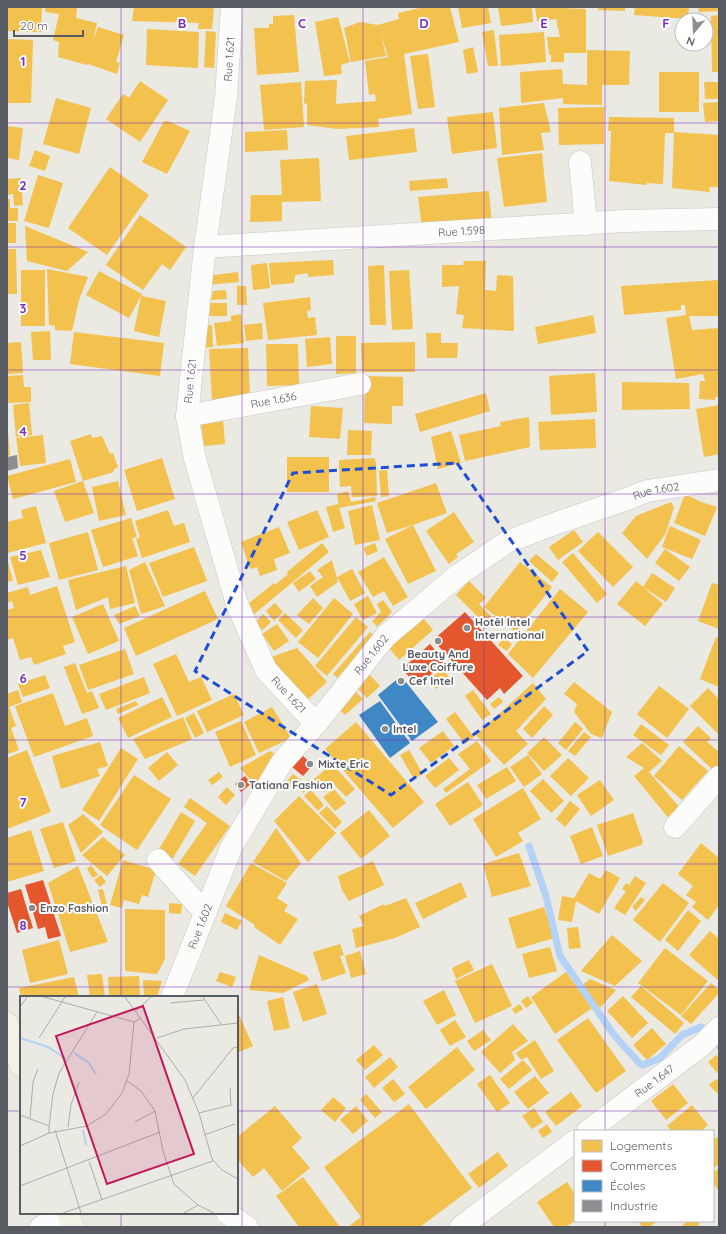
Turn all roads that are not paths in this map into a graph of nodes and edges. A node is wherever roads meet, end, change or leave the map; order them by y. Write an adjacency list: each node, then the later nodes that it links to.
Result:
1 (232, 7): 5 (street, Rue 1.621)
2 (580, 162): 4 (street)
3 (719, 219): 4 (street, Rue 1.598)
4 (586, 224): 5 (street, Rue 1.598)
5 (205, 247): 7 (street, Rue 1.621)
6 (360, 384): 7 (street, Rue 1.636)
7 (187, 416): 9 (street, Rue 1.621)
8 (719, 480): 9 (street, Rue 1.602)
9 (316, 724): 13 (street, Rue 1.602)
10 (719, 777): 11 (street)
11 (675, 827)
12 (158, 860): 13 (street)
13 (205, 913): 14 (street, Rue 1.602)
14 (172, 996)
15 (7, 1024): 17 (main road)
16 (719, 1028): 18 (street, Rue 1.647)
17 (20, 1063)
18 (589, 1130)
19 (574, 1142): 24 (street)
20 (228, 1214): 23 (street)
21 (70, 1218): 22 (street)
22 (41, 1227)
23 (247, 1227)
24 (461, 1227)

